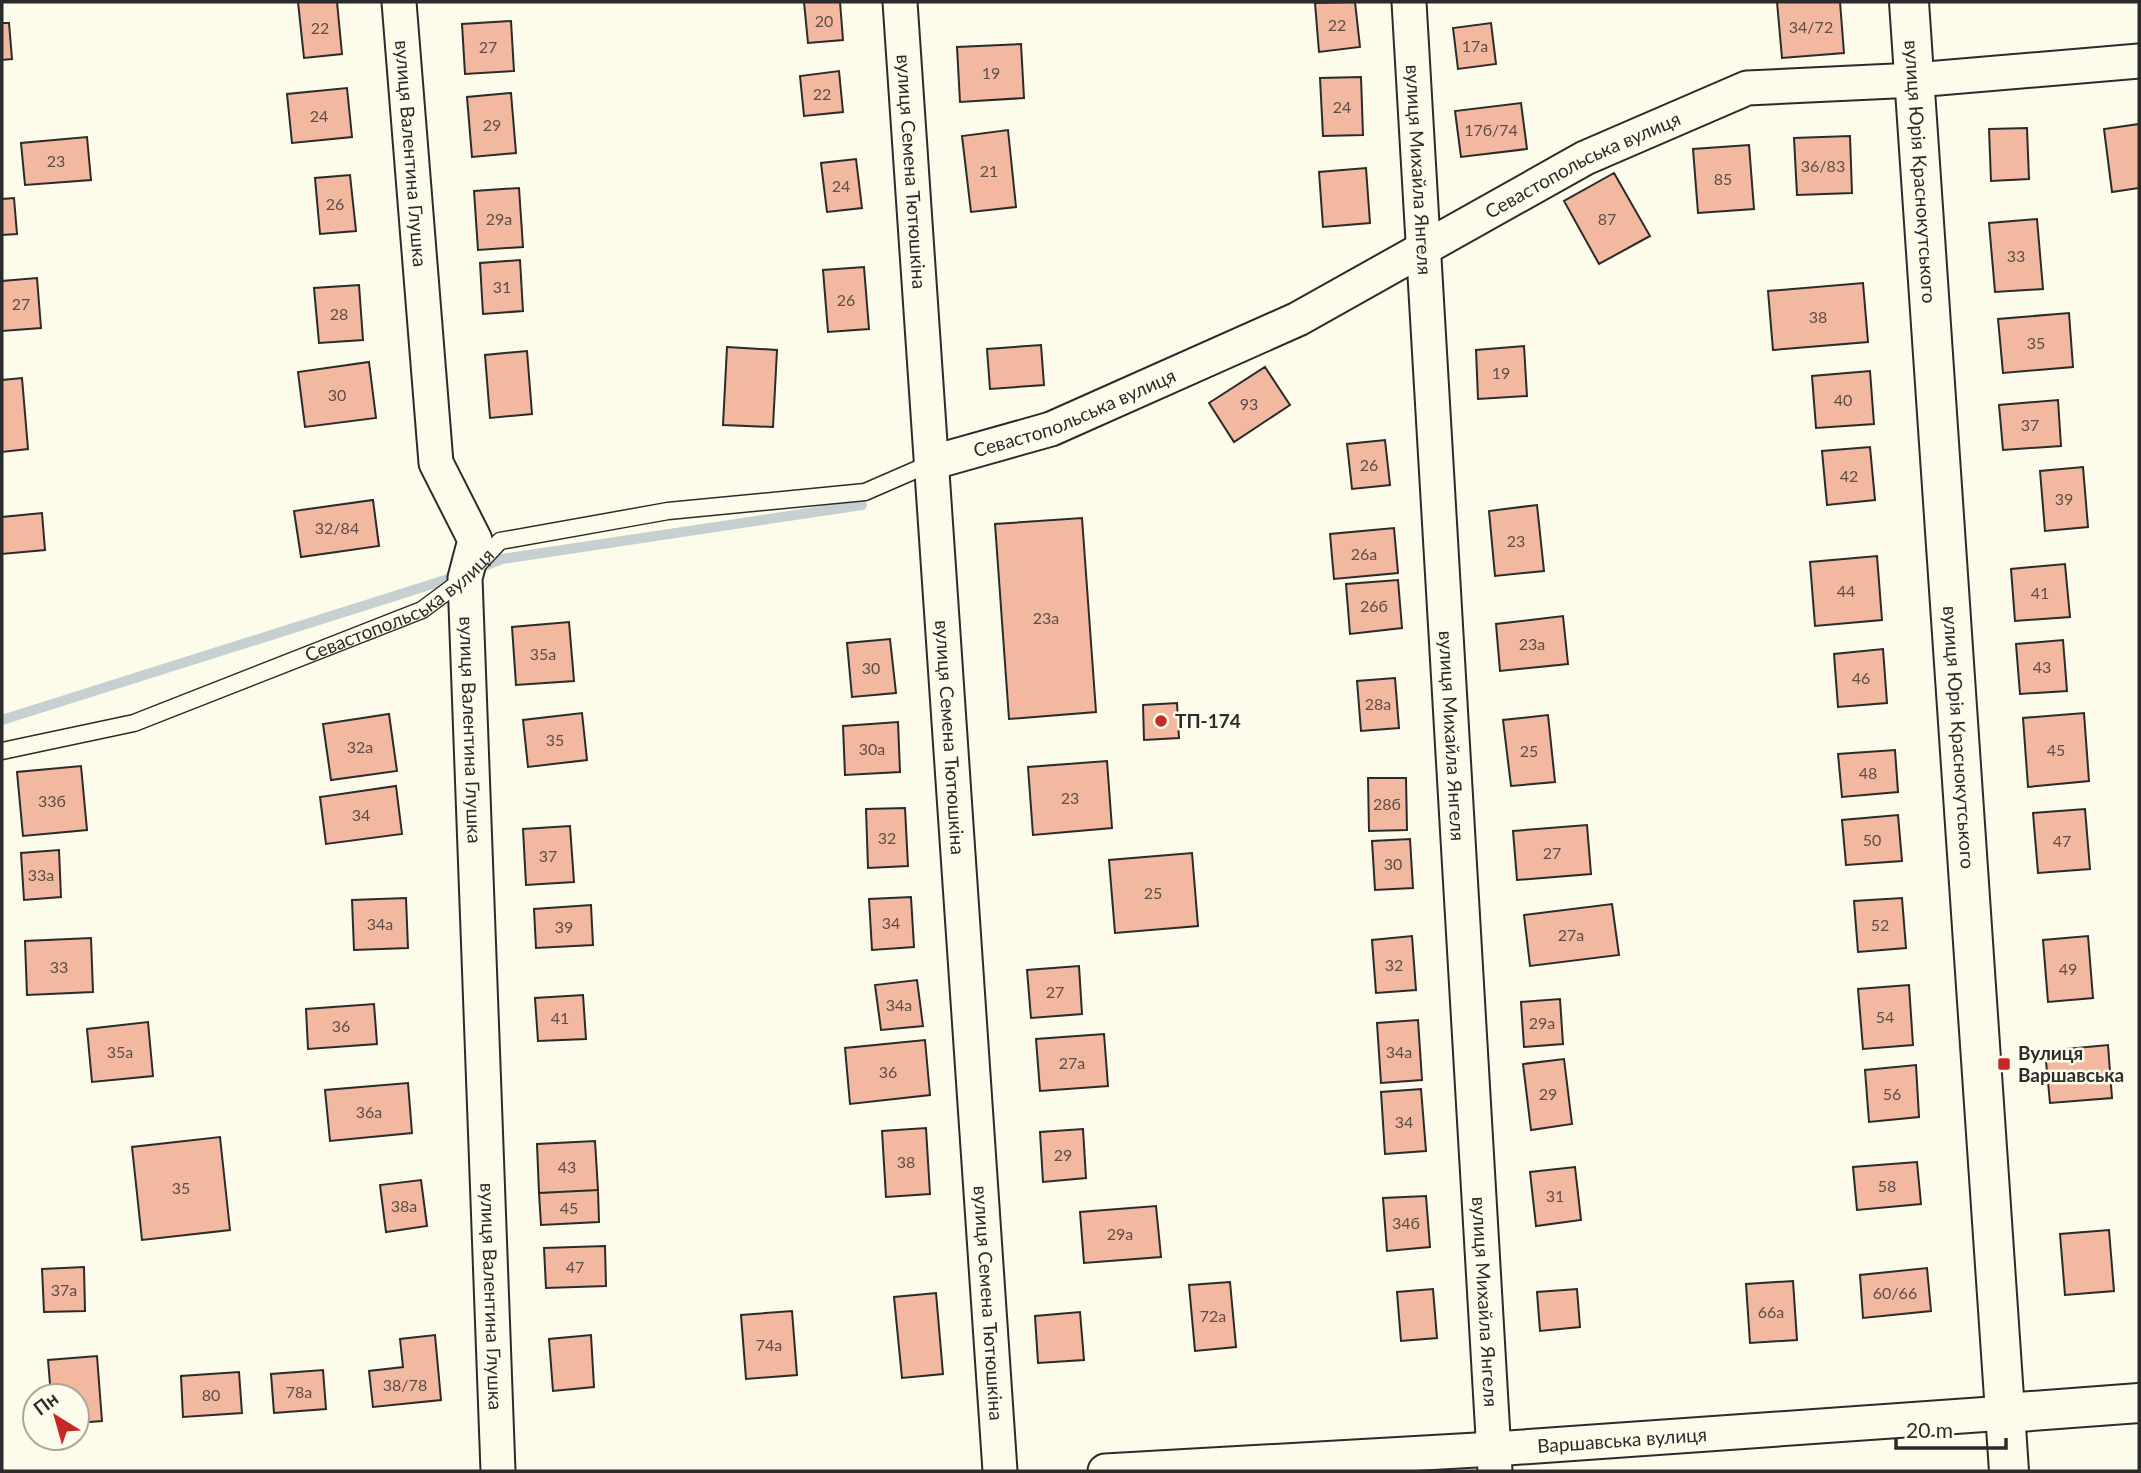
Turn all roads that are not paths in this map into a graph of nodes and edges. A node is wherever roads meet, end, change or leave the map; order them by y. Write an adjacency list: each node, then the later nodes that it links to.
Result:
1 (399, 2): 9 (street, вулиця Валентина Глушка)
2 (900, 2): 8 (street, вулиця Семена Тютюшкіна)
3 (1409, 2): 7 (street, вулиця Михайла Янгеля)
4 (1909, 2): 6 (street, вулиця Юрія Краснокутського)
5 (2139, 61): 6 (street, Севастопольська вулиця)
6 (1915, 80): 7 (street, Севастопольська вулиця); 12 (street, вулиця Юрія Краснокутського)
7 (1423, 248): 8 (street, Севастопольська вулиця); 13 (street, вулиця Михайла Янгеля)
8 (934, 462): 9 (lane, Севастопольська вулиця); 15 (street, вулиця Семена Тютюшкіна)
9 (465, 578): 10 (lane, Севастопольська вулиця); 14 (street, вулиця Валентина Глушка)
10 (2, 751)
11 (2139, 1403): 12 (street, Варшавська вулиця)
12 (2005, 1413): 13 (street, Варшавська вулиця); 17 (street, вулиця Юрія Краснокутського)
13 (1495, 1460): 16 (street, Варшавська вулиця)
14 (498, 1471)
15 (1000, 1471)
16 (1105, 1471)
17 (2009, 1471)

